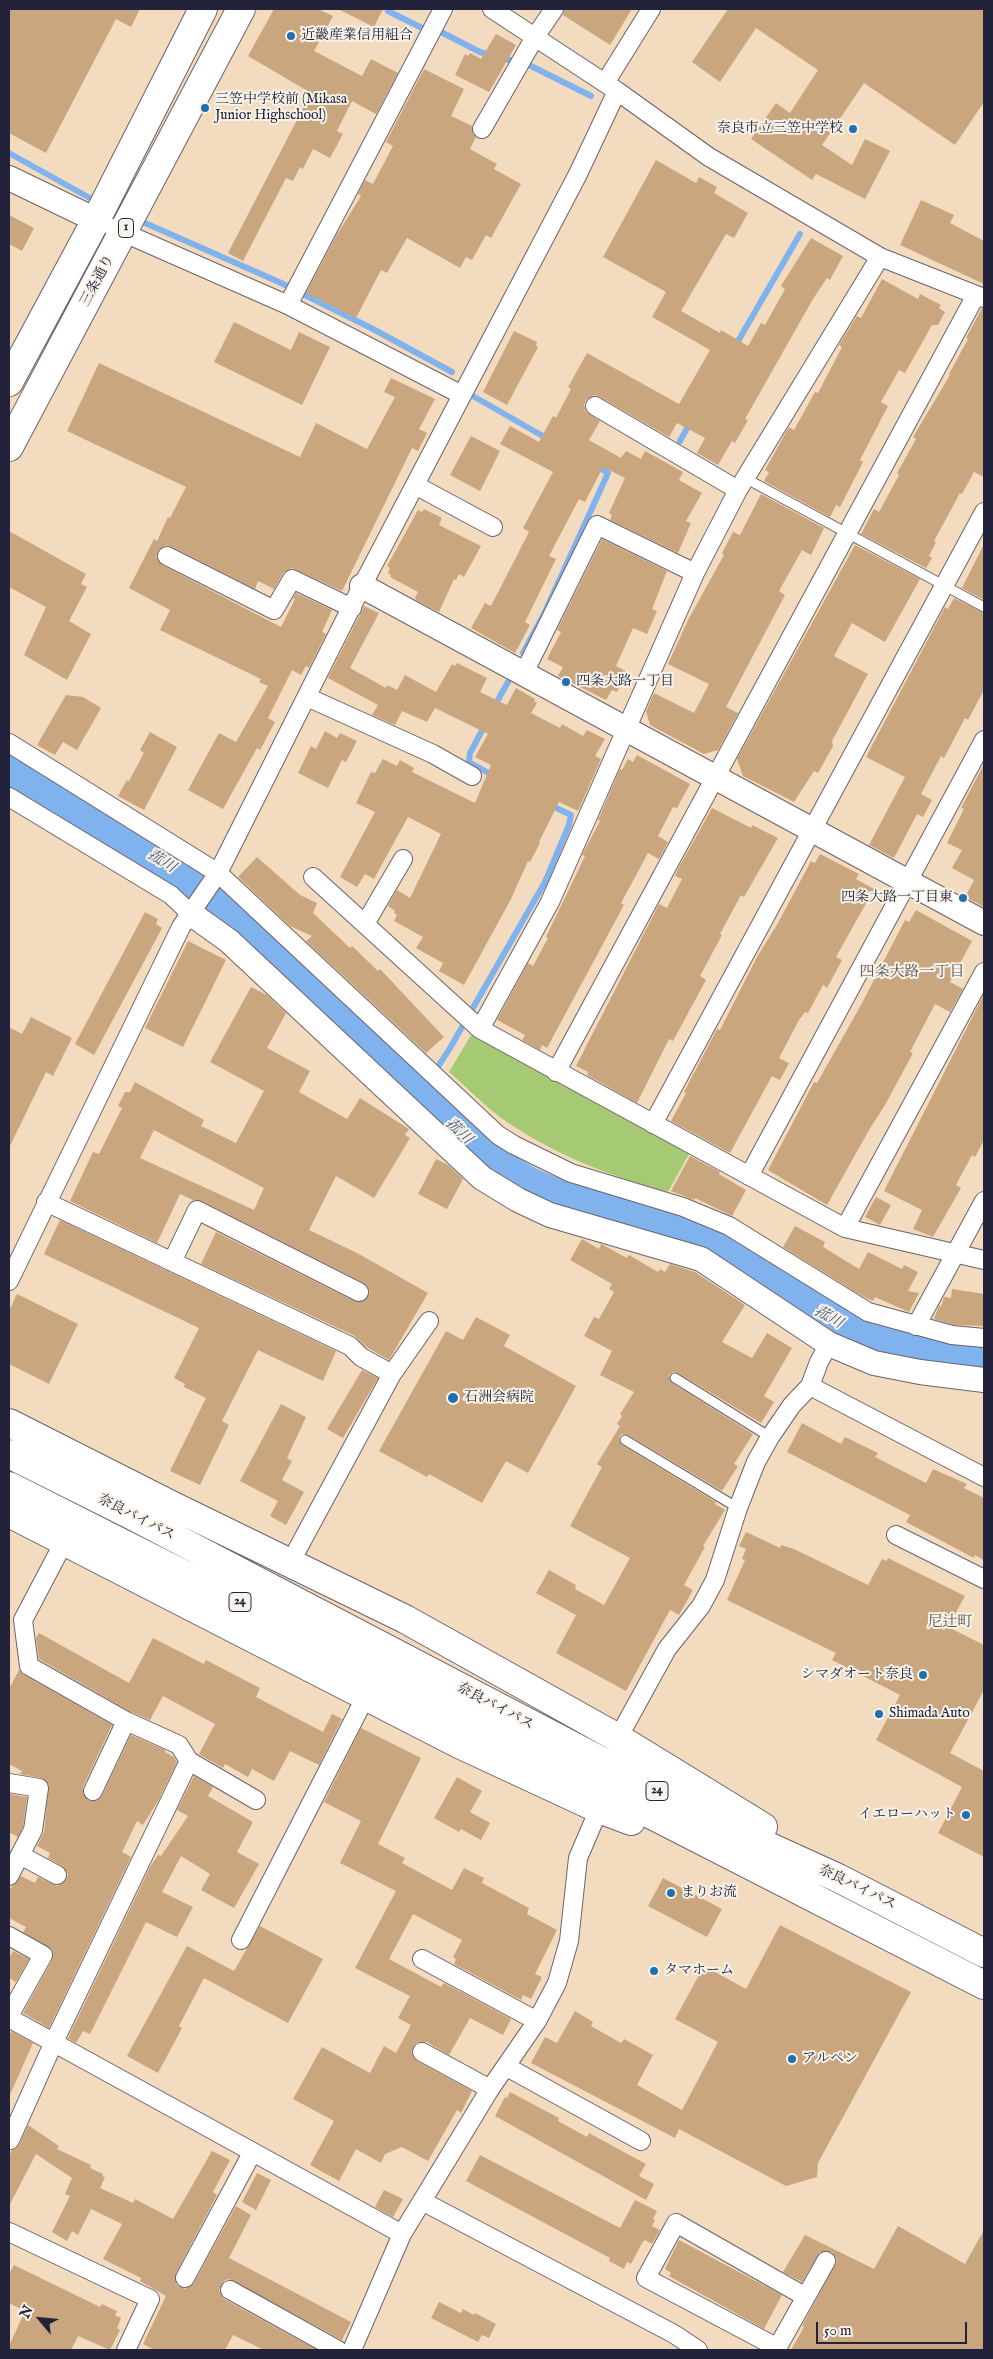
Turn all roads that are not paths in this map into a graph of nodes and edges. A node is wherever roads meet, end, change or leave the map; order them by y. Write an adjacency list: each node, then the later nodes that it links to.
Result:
1 (203, 9): 11 (main road, 1)
2 (241, 9): 12 (main road, 三条通り / 1)
3 (443, 9): 15 (street)
4 (492, 9): 7 (street)
5 (554, 9): 7 (street)
6 (652, 9): 8 (street)
7 (534, 36): 8 (street); 9 (street)
8 (611, 86): 13 (street); 17 (street)
9 (482, 129)
10 (9, 178): 11 (street)
11 (96, 220): 12 (street); 16 (main road, 1)
12 (124, 232): 15 (street); 19 (main road, 三条通り / 1)
13 (880, 257): 14 (street); 20 (street)
14 (980, 296): 24 (street)
15 (288, 305): 17 (street)
16 (9, 382)
17 (462, 395): 21 (street)
18 (595, 406): 20 (street)
19 (9, 447)
20 (742, 484): 24 (lane); 26 (street)
21 (415, 485): 23 (street); 27 (street)
22 (984, 512): 28 (street)
23 (493, 527)
24 (848, 533): 28 (lane); 37 (street)
25 (167, 556): 30 (street)
26 (695, 572): 31 (street); 33 (street)
27 (362, 586): 30 (street); 31 (street)
28 (944, 586): 29 (lane); 39 (street)
29 (984, 607)
30 (352, 608): 32 (street)
31 (524, 673): 33 (street)
32 (307, 697): 36 (street); 41 (street)
33 (626, 730): 37 (street); 48 (street)
34 (984, 740): 43 (street)
35 (9, 743): 41 (street)
36 (472, 776)
37 (717, 778): 39 (street); 49 (street)
38 (9, 797): 44 (street)
39 (812, 830): 43 (street); 50 (street)
40 (403, 859): 46 (street)
41 (218, 873): 44 (street); 61 (street)
42 (313, 877): 46 (street)
43 (908, 882): 45 (street); 51 (street)
44 (191, 912): 53 (street); 63 (street)
45 (984, 923)
46 (365, 924): 48 (street)
47 (984, 972): 54 (street)
48 (480, 1029): 49 (street)
49 (556, 1072): 50 (street)
50 (653, 1124): 51 (street)
51 (749, 1176): 54 (street)
52 (984, 1201): 55 (street)
53 (46, 1202): 57 (street); 58 (street)
54 (845, 1228): 55 (street)
55 (956, 1254): 56 (street); 61 (street)
56 (984, 1260)
57 (172, 1262): 59 (street); 64 (street)
58 (9, 1281)
59 (359, 1292)
60 (429, 1321): 64 (street)
61 (916, 1326): 62 (street)
62 (984, 1338)
63 (829, 1344): 66 (street); 67 (street)
64 (392, 1374): 78 (street)
65 (675, 1378): 69 (lane)
66 (984, 1380)
67 (810, 1386): 69 (street); 72 (street)
68 (9, 1423): 78 (main road)
69 (770, 1437): 74 (street)
70 (625, 1440): 74 (lane)
71 (9, 1454): 81 (main road, 奈良バイパス / 24)
72 (984, 1477)
73 (9, 1486): 81 (main road, 奈良バイパス / 24)
74 (738, 1508): 83 (street)
75 (9, 1513): 77 (main road)
76 (896, 1535): 79 (street)
77 (64, 1542): 80 (main road); 82 (street)
78 (290, 1563): 83 (main road)
79 (984, 1579)
80 (366, 1696): 88 (main road); 95 (street)
81 (474, 1708): 90 (main road, 奈良バイパス / 24); 93 (main road, 奈良バイパス / 24)
82 (126, 1721): 84 (street); 86 (street)
83 (618, 1738): 93 (main road)
84 (189, 1762): 87 (street); 101 (street)
85 (9, 1783): 89 (street)
86 (93, 1792)
87 (256, 1800)
88 (599, 1809): 90 (main road); 100 (street)
89 (20, 1856): 91 (street); 92 (street)
90 (746, 1862): 98 (main road, 奈良バイパス / 24)
91 (57, 1875)
92 (9, 1876)
93 (838, 1878): 96 (main road, 奈良バイパス / 24)
94 (9, 1936): 99 (street)
95 (241, 1940)
96 (984, 1953)
97 (422, 1959): 100 (street)
98 (984, 1985)
99 (9, 2017): 101 (street)
100 (536, 2021): 103 (street)
101 (53, 2044): 105 (street); 107 (street)
102 (422, 2052): 104 (street)
103 (507, 2067): 104 (street); 106 (street)
104 (490, 2089): 108 (street)
105 (10, 2140)
106 (642, 2141)
107 (252, 2153): 110 (street); 112 (street)
108 (422, 2201): 110 (street); 119 (street)
109 (9, 2232): 116 (street)
110 (402, 2234): 118 (street)
111 (826, 2261): 114 (street)
112 (185, 2278)
113 (230, 2290): 117 (street)
114 (806, 2298): 115 (street); 115 (street)
115 (777, 2349)
116 (126, 2350)
117 (338, 2350)
118 (352, 2350)
119 (698, 2350)

